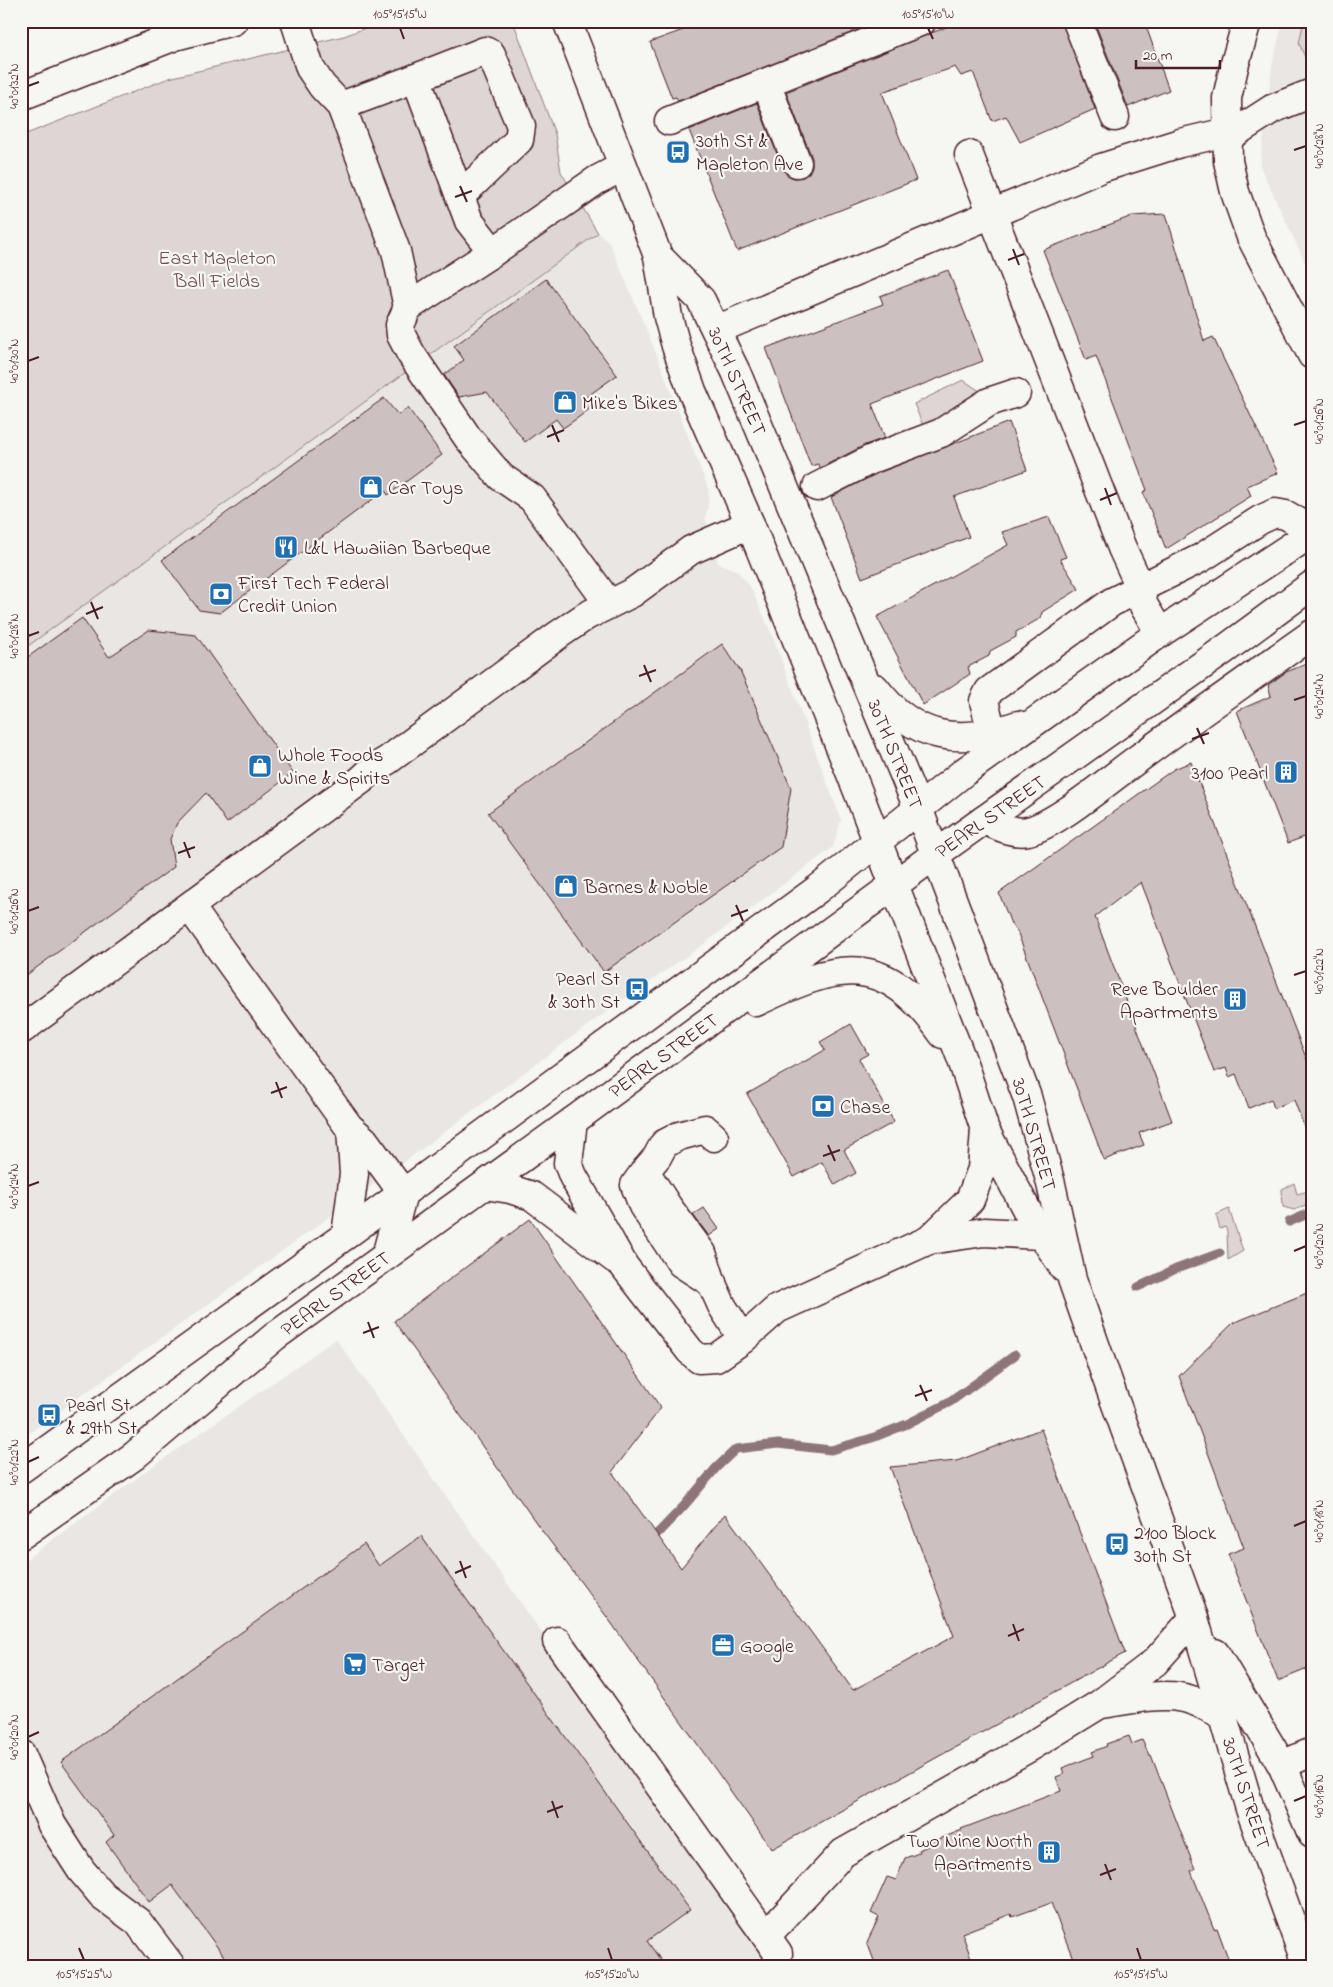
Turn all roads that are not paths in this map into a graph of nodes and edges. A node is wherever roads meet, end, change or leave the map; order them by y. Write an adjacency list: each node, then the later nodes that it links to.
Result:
1 (233, 21): 10 (main road)
2 (295, 21): 11 (main road)
3 (567, 21): 17 (main road, 30TH STREET)
4 (922, 21): 8 (main road)
5 (1077, 21): 12 (main road)
6 (1246, 21): 14 (main road)
7 (416, 78): 11 (main road); 18 (main road); 18 (main road)
8 (766, 83): 13 (main road); 16 (main road)
9 (1312, 93): 14 (main road)
10 (21, 96)
11 (341, 106): 22 (main road)
12 (1115, 117)
13 (669, 121)
14 (1226, 135): 19 (main road); 24 (main road)
15 (969, 155): 19 (main road)
16 (797, 163)
17 (622, 167): 20 (main road); 21 (main road, 30TH STREET)
18 (460, 196): 20 (main road)
19 (993, 214): 23 (main road); 30 (main road)
20 (493, 252): 22 (main road)
21 (658, 256): 23 (main road, 30TH STREET); 27 (main road, 30TH STREET)
22 (408, 307): 31 (main road)
23 (716, 330): 34 (main road, 30TH STREET)
24 (1312, 355)
25 (1016, 393): 26 (main road)
26 (817, 487)
27 (750, 524): 31 (main road); 39 (main road, 30TH STREET)
28 (1312, 532): 30 (main road); 32 (main road, PEARL STREET)
29 (1312, 585): 38 (main road, PEARL STREET)
30 (1139, 588): 32 (main road); 36 (main road)
31 (609, 604): 42 (main road)
32 (1160, 633): 35 (main road, PEARL STREET)
33 (1312, 634): 38 (main road)
34 (861, 669): 36 (main road); 37 (main road, 30TH STREET)
35 (1045, 715): 36 (main road); 37 (main road, PEARL STREET)
36 (992, 733)
37 (918, 808): 39 (main road, PEARL STREET); 40 (main road, 30TH STREET)
38 (984, 820): 40 (main road, PEARL STREET)
39 (876, 842): 41 (main road, 30TH STREET); 52 (main road, PEARL STREET)
40 (936, 854): 41 (main road, PEARL STREET); 58 (main road, 30TH STREET)
41 (893, 886): 44 (main road, PEARL STREET); 45 (main road, 30TH STREET)
42 (190, 907): 43 (main road); 47 (main road)
43 (21, 1030)
44 (694, 1032): 45 (main road); 46 (main road, PEARL STREET)
45 (962, 1060): 48 (main road, 30TH STREET)
46 (573, 1121): 51 (main road, PEARL STREET); 57 (main road)
47 (351, 1129): 52 (main road); 53 (main road)
48 (984, 1130): 54 (main road, 30TH STREET); 55 (main road)
49 (714, 1137): 50 (main road)
50 (651, 1164): 59 (main road); 59 (main road)
51 (485, 1185): 56 (main road, PEARL STREET); 57 (main road)
52 (403, 1193): 53 (main road, PEARL STREET); 56 (main road)
53 (346, 1235): 61 (main road, PEARL STREET)
54 (1041, 1235): 55 (main road); 58 (main road, 30TH STREET)
55 (929, 1240): 60 (main road)
56 (386, 1256): 62 (main road, PEARL STREET)
57 (624, 1266): 60 (main road)
58 (1072, 1279): 63 (main road, 30TH STREET)
59 (712, 1282): 60 (main road)
60 (743, 1339)
61 (21, 1469)
62 (21, 1535)
63 (1194, 1618): 65 (main road); 66 (main road, 30TH STREET); 69 (main road, 30TH STREET)
64 (557, 1641): 71 (main road)
65 (1100, 1704): 66 (main road); 71 (main road)
66 (1224, 1717): 74 (main road, 30TH STREET)
67 (1312, 1752): 69 (main road)
68 (21, 1754): 72 (main road)
69 (1282, 1765): 70 (main road, 30TH STREET)
70 (1312, 1834)
71 (766, 1936): 73 (main road)
72 (171, 1966)
73 (777, 1966)
74 (1307, 1966)

